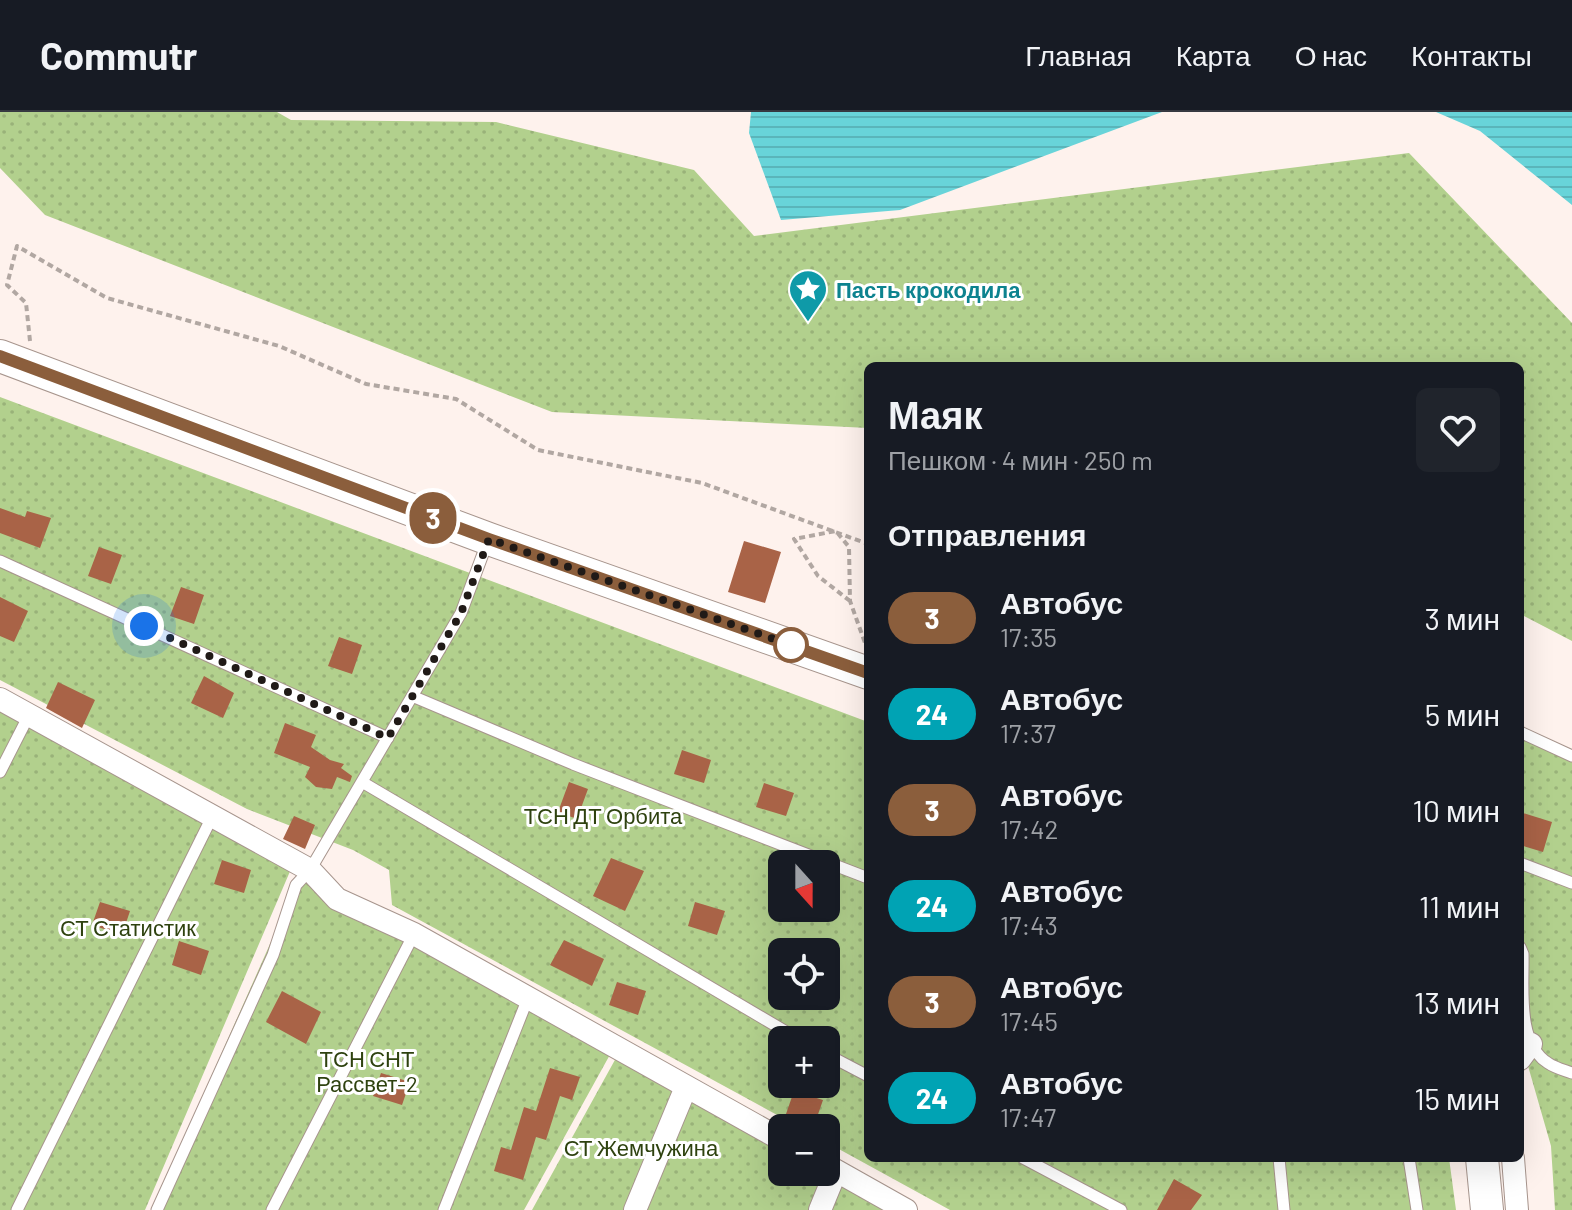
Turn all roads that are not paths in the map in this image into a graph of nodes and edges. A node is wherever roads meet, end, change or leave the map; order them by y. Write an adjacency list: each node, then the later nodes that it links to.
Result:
1 (0, 356): 2 (main road)
2 (489, 539): 4 (main road); 5 (lane)
3 (0, 561): 9 (lane)
4 (864, 672)
5 (412, 696): 9 (lane); 16 (lane)
6 (0, 699): 7 (street)
7 (29, 715): 11 (lane); 13 (street)
8 (1524, 734): 10 (lane)
9 (388, 738): 12 (lane)
10 (1572, 756)
11 (0, 772)
12 (362, 782): 15 (lane); 21 (lane)
13 (213, 815): 15 (street); 35 (lane)
14 (1524, 865): 17 (lane)
15 (310, 870): 18 (street); 36 (lane)
16 (864, 876)
17 (1572, 883)
18 (414, 934): 20 (street); 37 (lane)
19 (1524, 989): 22 (lane)
20 (528, 998): 26 (street); 38 (lane)
21 (776, 1026)
22 (1526, 1051): 24 (lane)
23 (840, 1061): 25 (lane)
24 (1572, 1073)
25 (864, 1074)
26 (686, 1087): 27 (street); 39 (street)
27 (768, 1132)
28 (1031, 1162): 42 (lane)
29 (1279, 1162): 43 (lane)
30 (1410, 1162): 44 (lane)
31 (1482, 1162): 45 (main road)
32 (1513, 1162): 46 (street)
33 (840, 1173): 41 (street)
34 (826, 1186): 40 (street)
35 (17, 1210)
36 (157, 1210)
37 (272, 1210)
38 (444, 1210)
39 (635, 1210)
40 (820, 1210)
41 (906, 1210)
42 (1121, 1210)
43 (1284, 1210)
44 (1417, 1210)
45 (1487, 1210)
46 (1517, 1210)

